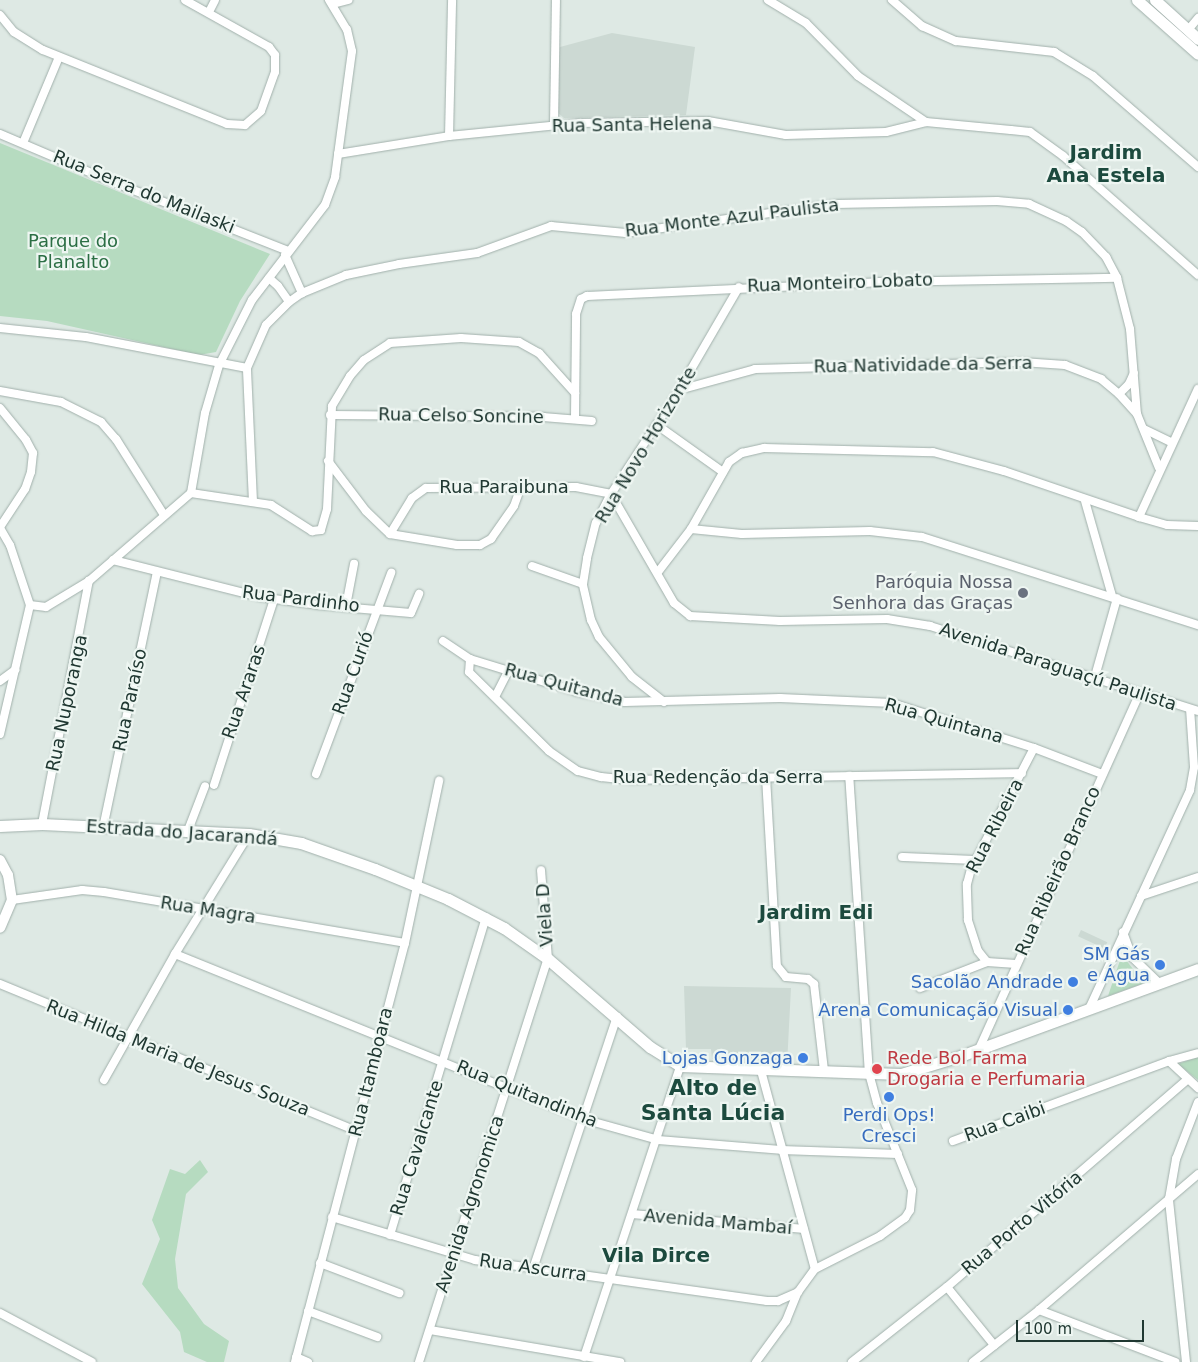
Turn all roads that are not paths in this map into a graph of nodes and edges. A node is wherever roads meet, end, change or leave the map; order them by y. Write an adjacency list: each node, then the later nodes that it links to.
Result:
1 (185, 0): 11 (street)
2 (215, 0): 11 (street)
3 (348, 0): 10 (street)
4 (452, 0): 21 (street)
5 (556, 0): 19 (street)
6 (768, 0): 18 (street)
7 (892, 0): 24 (street)
8 (1137, 0): 16 (main road)
9 (1156, 0): 14 (main road)
10 (331, 2): 23 (street)
11 (209, 12): 17 (street)
12 (0, 15): 17 (street)
13 (1198, 18): 14 (street)
14 (1188, 30): 15 (main road)
15 (1198, 39)
16 (1198, 54)
17 (59, 57): 22 (street)
18 (926, 122): 19 (street, Rua Santa Helena); 26 (street)
19 (554, 125): 21 (street, Rua Santa Helena)
20 (0, 134): 22 (street, Rua Serra do Mailaski)
21 (450, 136): 23 (street, Rua Santa Helena)
22 (23, 142): 25 (street, Rua Serra do Mailaski)
23 (338, 154): 25 (street)
24 (1198, 167)
25 (286, 253): 27 (street); 30 (street)
26 (1198, 275)
27 (268, 278): 31 (street); 33 (street)
28 (1117, 278): 29 (street, Rua Monteiro Lobato); 30 (street, Rua Monte Azul Paulista); 35 (street, Rua Monte Azul Paulista)
29 (739, 287): 37 (street, Rua Novo Horizonte); 39 (street, Rua Monteiro Lobato)
30 (302, 293): 31 (street, Rua Monte Azul Paulista)
31 (289, 302): 34 (street, Rua Monte Azul Paulista)
32 (0, 328): 33 (street)
33 (219, 365): 34 (street); 53 (street)
34 (247, 368): 56 (street)
35 (1134, 373): 40 (street); 42 (street, Rua Monte Azul Paulista)
36 (1198, 389): 48 (street)
37 (678, 390): 40 (street, Rua Natividade da Serra); 46 (street, Rua Novo Horizonte)
38 (0, 391): 57 (street)
39 (575, 393): 43 (street); 44 (street)
40 (1119, 394): 42 (street, Rua Natividade da Serra)
41 (0, 408): 60 (street)
42 (1137, 414): 47 (street, Rua Natividade da Serra)
43 (330, 415): 44 (street, Rua Celso Soncine); 49 (street)
44 (575, 418): 45 (street, Rua Celso Soncine)
45 (592, 421)
46 (657, 425): 51 (street); 54 (street, Rua Novo Horizonte)
47 (1144, 429): 48 (street); 50 (street, Rua Natividade da Serra)
48 (1172, 442): 50 (street)
49 (328, 461): 56 (street); 62 (street)
50 (1159, 468): 58 (street)
51 (723, 472): 55 (street); 61 (street)
52 (521, 487): 54 (street, Rua Paraibuna); 62 (street, Rua Paraibuna); 62 (street)
53 (191, 493): 56 (street); 57 (street)
54 (611, 494): 67 (street, Avenida Paraguaçú Paulista); 70 (street, Rua Novo Horizonte)
55 (1085, 501): 58 (street); 72 (street)
56 (253, 502)
57 (164, 516): 63 (street)
58 (1139, 517): 59 (street)
59 (1198, 526)
60 (0, 527): 74 (street)
61 (691, 529): 67 (street); 72 (street)
62 (390, 534)
63 (113, 560): 66 (street, Rua Pardinho); 69 (street)
64 (354, 564): 75 (street)
65 (532, 566): 70 (street)
66 (157, 572): 73 (street, Rua Pardinho); 102 (street, Rua Paraíso)
67 (658, 572): 82 (street, Avenida Paraguaçú Paulista)
68 (391, 573): 76 (street, Rua Curió)
69 (90, 581): 74 (street); 100 (street, Rua Nuporanga)
70 (583, 584): 87 (street, Rua Novo Horizonte)
71 (419, 594): 76 (street, Rua Pardinho)
72 (1114, 597): 77 (street); 82 (street)
73 (274, 599): 75 (street, Rua Pardinho); 98 (street, Rua Araras)
74 (30, 605): 80 (street)
75 (346, 606): 76 (street, Rua Pardinho)
76 (377, 608): 93 (street, Rua Curió)
77 (1198, 625)
78 (443, 641): 79 (street)
79 (470, 659): 81 (street, Rua Quitanda); 85 (street, Rua Redenção da Serra)
80 (15, 670): 83 (street); 90 (street)
81 (508, 671): 85 (street); 87 (street, Rua Quitanda)
82 (1094, 680): 84 (street, Avenida Paraguaçú Paulista)
83 (0, 681)
84 (1139, 694): 88 (street, Avenida Paraguaçú Paulista); 94 (street, Rua Ribeirão Branco)
85 (496, 695): 96 (street, Rua Redenção da Serra)
86 (780, 698): 87 (street, Rua Quitanda); 91 (street, Rua Quintana)
87 (664, 702)
88 (1190, 709): 89 (street, Avenida Paraguaçú Paulista); 111 (street)
89 (1198, 711)
90 (0, 734)
91 (1034, 748): 92 (street, Rua Ribeira); 94 (street, Rua Quintana)
92 (1022, 773): 95 (street, Rua Redenção da Serra); 107 (street, Rua Ribeira)
93 (316, 774)
94 (1102, 774): 121 (street, Rua Ribeirão Branco)
95 (849, 776): 96 (street, Rua Redenção da Serra); 137 (street)
96 (766, 777): 136 (street)
97 (439, 781): 110 (street, Rua Itamboara)
98 (214, 785)
99 (205, 786): 103 (street)
100 (42, 824): 101 (main road, Estrada do Jacarandá); 102 (main road, Estrada do Jacarandá)
101 (0, 826)
102 (103, 828): 103 (main road, Estrada do Jacarandá)
103 (187, 833): 104 (main road, Estrada do Jacarandá)
104 (249, 834): 110 (main road, Estrada do Jacarandá); 113 (street)
105 (902, 857): 107 (street)
106 (0, 860): 112 (street)
107 (976, 860): 120 (street, Rua Ribeira)
108 (541, 870): 119 (street, Viela D)
109 (1198, 877): 111 (street)
110 (418, 886): 114 (main road, Estrada do Jacarandá); 117 (street, Rua Itamboara)
111 (1141, 896): 116 (street)
112 (12, 900): 113 (street, Rua Magra); 115 (street)
113 (202, 910): 117 (street, Rua Magra); 118 (street)
114 (486, 917): 119 (main road, Estrada do Jacarandá); 132 (street, Rua Cavalcante)
115 (0, 928)
116 (1123, 932): 123 (street); 126 (street)
117 (405, 943): 128 (street, Rua Itamboara)
118 (175, 954): 128 (street, Rua Quitandinha); 129 (street)
119 (548, 959): 127 (main road, Estrada do Jacarandá); 140 (street, Avenida Agronomica)
120 (987, 962): 121 (street); 125 (street)
121 (1016, 964): 130 (street, Rua Ribeirão Branco)
122 (1198, 969): 123 (main road)
123 (1158, 983): 126 (main road)
124 (0, 984): 129 (street, Rua Hilda Maria de Jesus Souza)
125 (920, 988)
126 (1089, 1011): 130 (main road)
127 (617, 1017): 134 (main road, Estrada do Jacarandá); 143 (street)
128 (379, 1036): 132 (street, Rua Quitandinha); 144 (street, Rua Itamboara)
129 (127, 1037): 138 (street); 144 (street, Rua Hilda Maria de Jesus Souza)
130 (979, 1049): 137 (main road)
131 (1198, 1053): 133 (street, Rua Caibi)
132 (444, 1060): 140 (street, Rua Quitandinha); 154 (street, Rua Cavalcante)
133 (1169, 1061): 139 (street); 146 (street, Rua Caibi)
134 (680, 1066): 135 (main road); 145 (street)
135 (760, 1067): 136 (main road); 147 (street)
136 (824, 1071): 137 (main road)
137 (868, 1074): 148 (street)
138 (104, 1080)
139 (1187, 1080): 141 (street); 160 (street, Rua Porto Vitória)
140 (508, 1088): 143 (street, Rua Quitandinha); 155 (street, Avenida Agronomica)
141 (1198, 1088)
142 (1198, 1102): 150 (street)
143 (583, 1119): 145 (street, Rua Quitandinha); 157 (street)
144 (357, 1131): 152 (street, Rua Itamboara)
145 (658, 1140): 147 (street, Rua Quitandinha); 151 (street)
146 (953, 1142)
147 (781, 1150): 148 (street, Rua Quitandinha); 153 (street)
148 (898, 1154): 158 (street)
149 (1198, 1174): 150 (street)
150 (1169, 1199): 164 (street); 179 (street)
151 (633, 1214): 153 (street, Avenida Mambaí); 159 (street)
152 (332, 1217): 154 (street, Rua Ascurra); 156 (street, Rua Itamboara)
153 (803, 1229): 158 (street)
154 (390, 1235): 155 (street, Rua Ascurra)
155 (453, 1255): 157 (street, Rua Ascurra); 166 (street, Avenida Agronomica)
156 (320, 1263): 162 (street); 163 (street, Rua Itamboara)
157 (532, 1269): 159 (street, Rua Ascurra)
158 (815, 1269): 161 (street)
159 (610, 1279): 161 (street, Rua Ascurra); 169 (street)
160 (948, 1286): 168 (street); 176 (street, Rua Porto Vitória)
161 (798, 1292): 175 (street)
162 (399, 1293)
163 (308, 1310): 167 (street); 170 (street, Rua Itamboara)
164 (1039, 1310): 168 (street); 178 (street)
165 (0, 1313): 171 (street)
166 (430, 1330): 169 (street); 173 (street, Avenida Agronomica)
167 (377, 1336)
168 (994, 1345): 177 (street)
169 (584, 1356): 174 (street)
170 (296, 1359): 172 (street)
171 (92, 1362)
172 (308, 1362)
173 (419, 1362)
174 (620, 1362)
175 (756, 1362)
176 (852, 1362)
177 (973, 1362)
178 (1175, 1362)
179 (1186, 1362)

